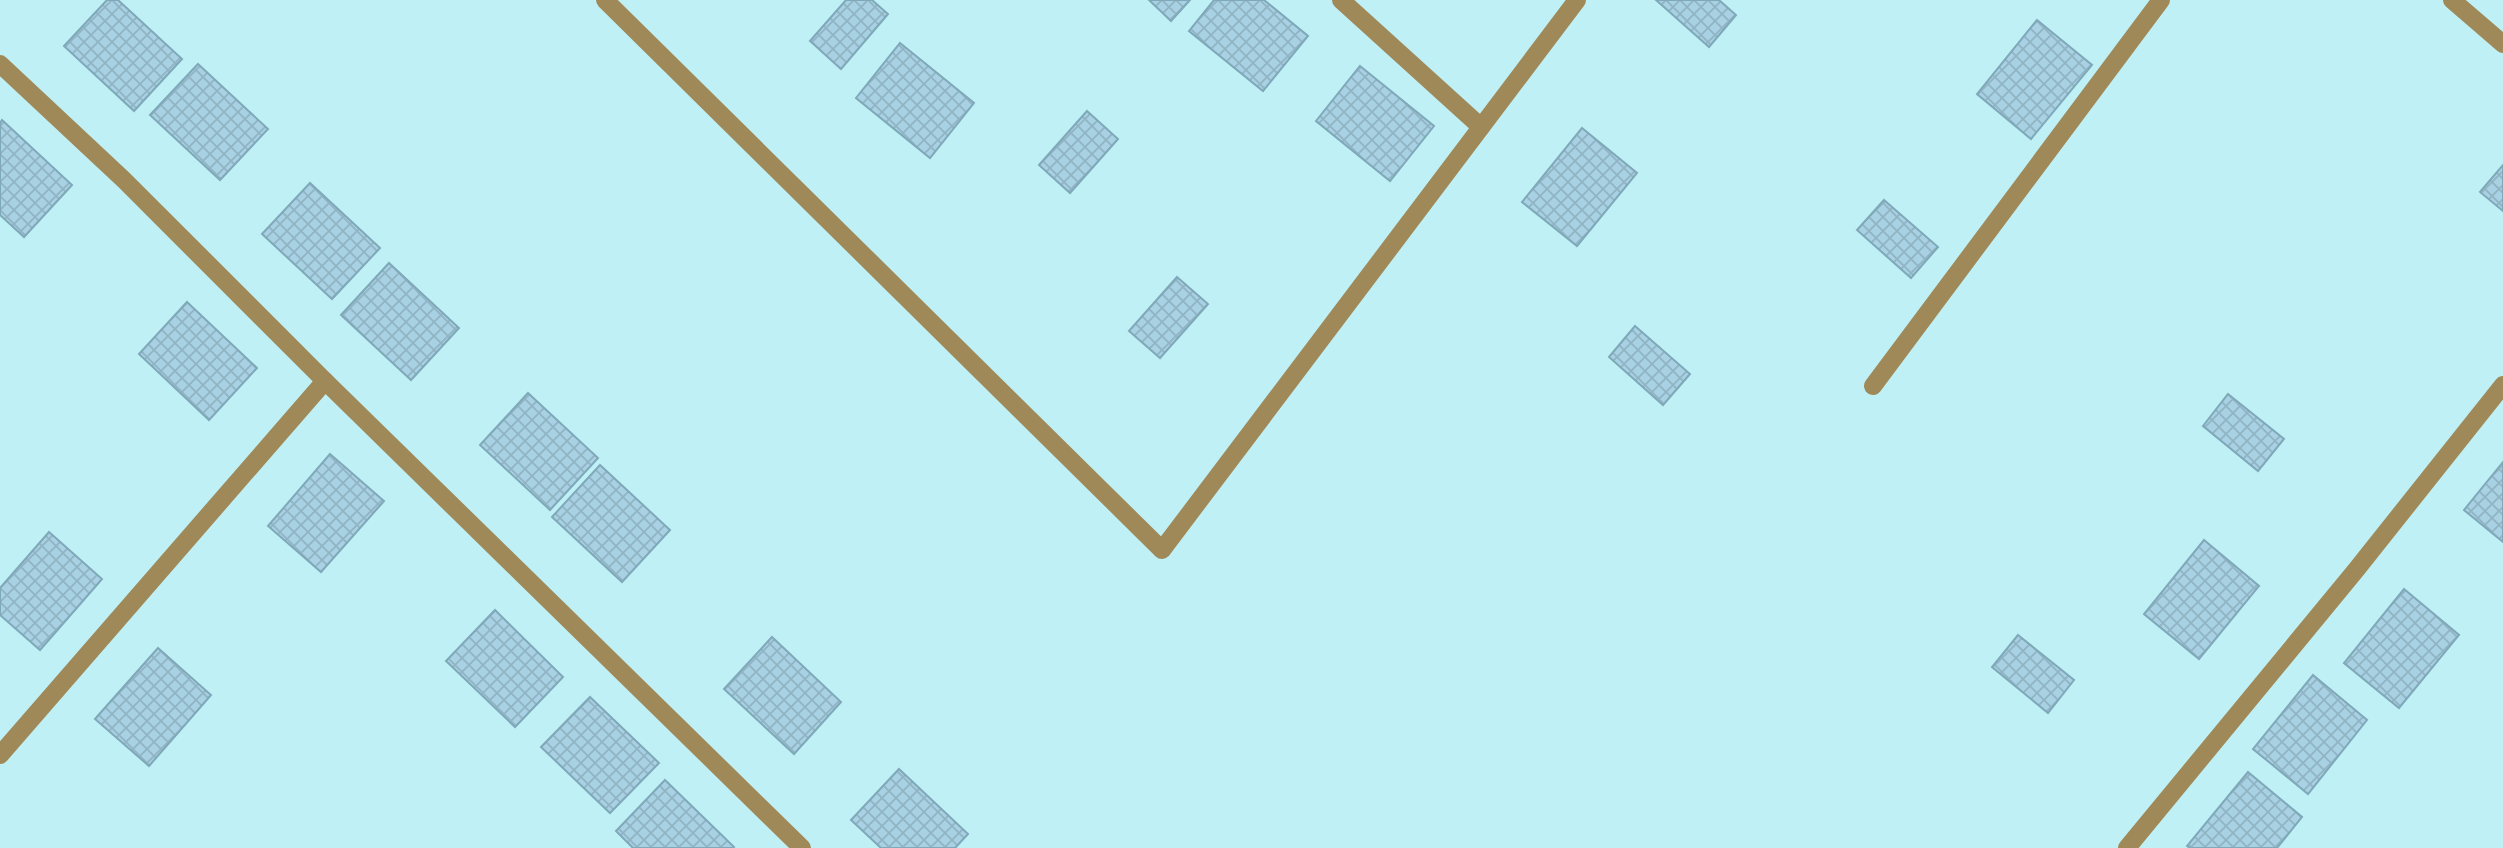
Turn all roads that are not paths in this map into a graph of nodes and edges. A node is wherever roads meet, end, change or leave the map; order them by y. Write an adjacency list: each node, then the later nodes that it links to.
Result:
1 (606, 0): 8 (street)
2 (1341, 0): 8 (street)
3 (1577, 0): 8 (street)
4 (2161, 0): 11 (street)
5 (2452, 0): 6 (street)
6 (2503, 44)
7 (0, 64): 9 (street)
8 (1481, 127)
9 (326, 381): 12 (street); 13 (street)
10 (2503, 385): 14 (street)
11 (1872, 386)
12 (0, 755)
13 (802, 848)
14 (2127, 848)

